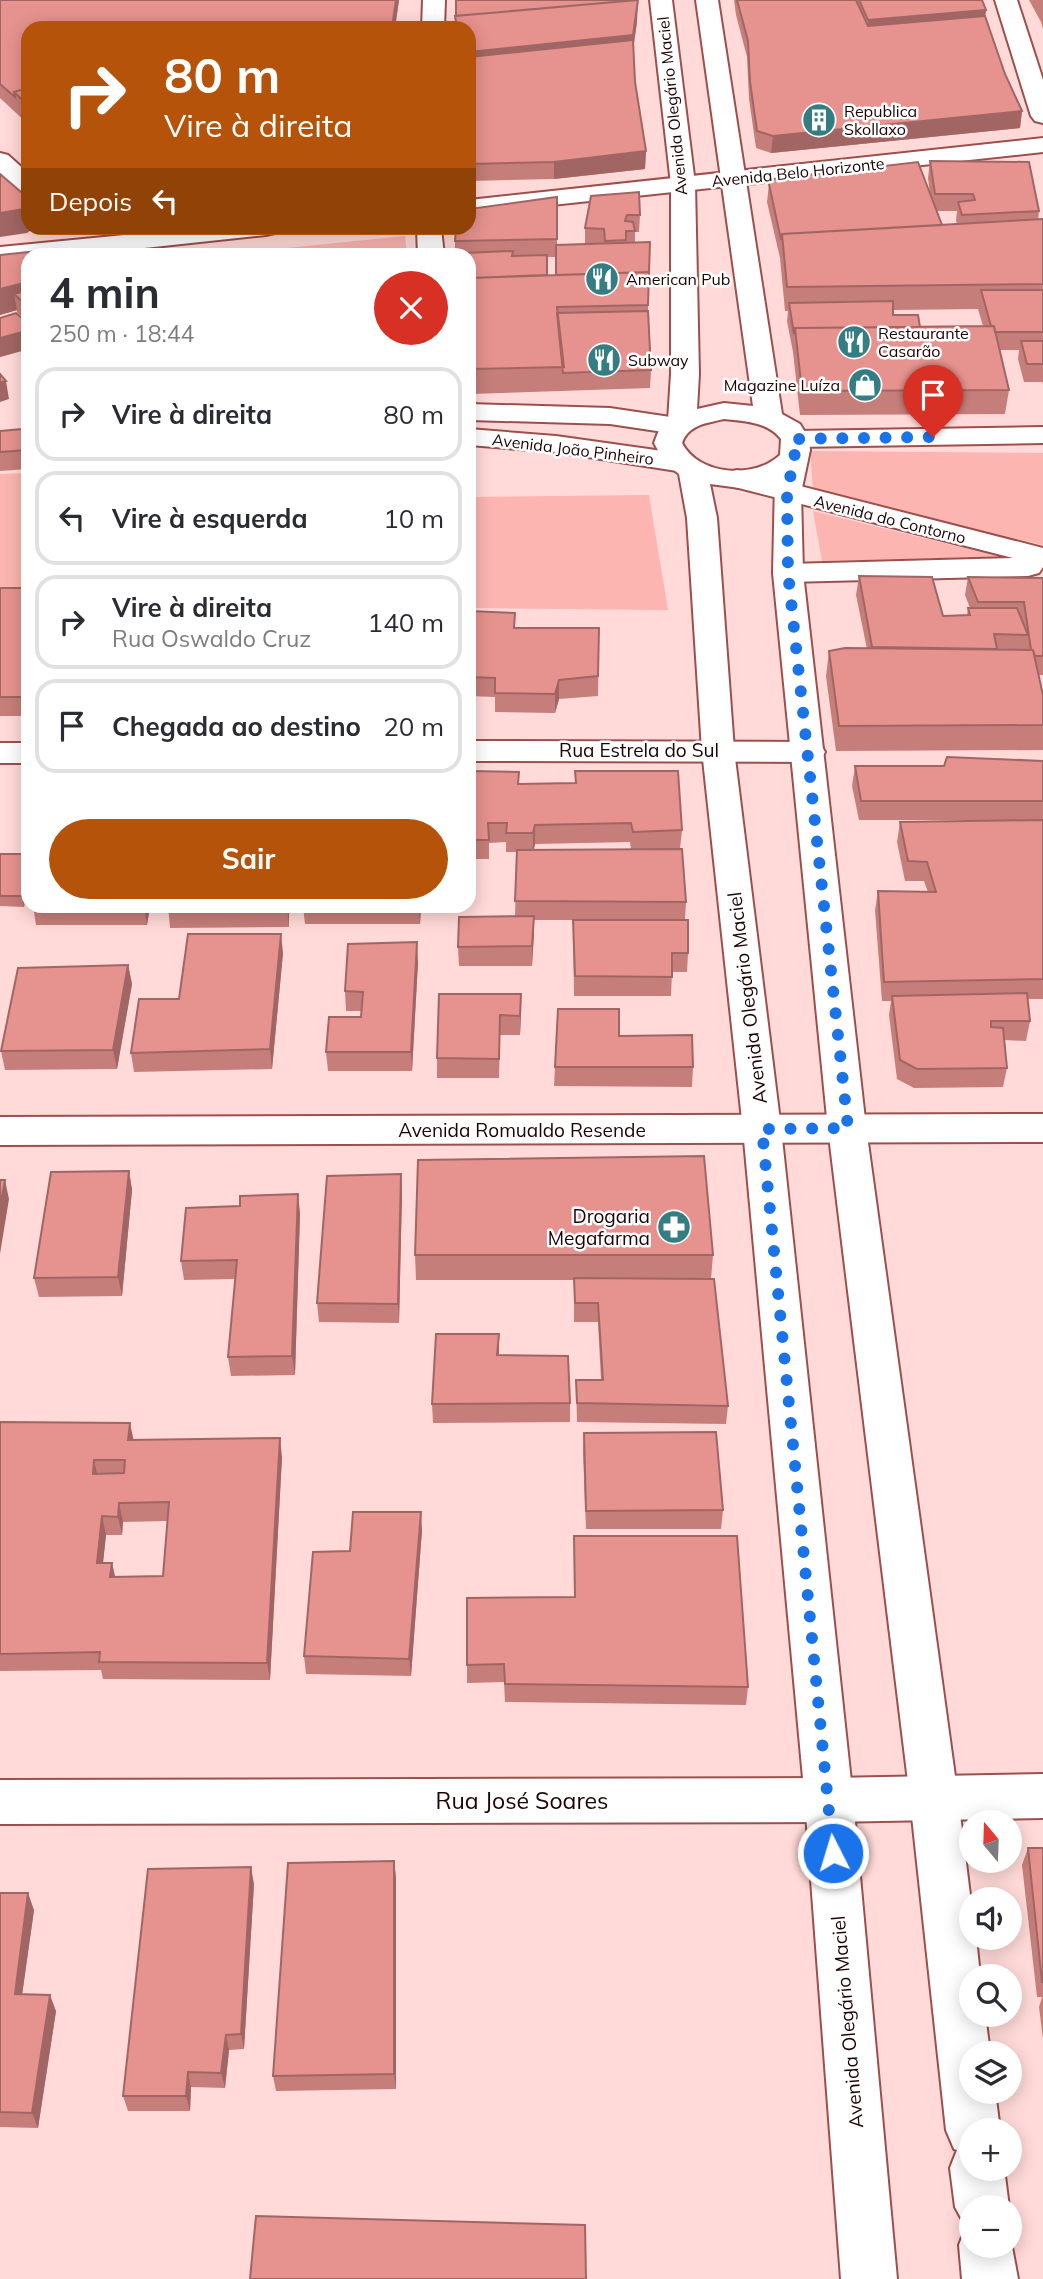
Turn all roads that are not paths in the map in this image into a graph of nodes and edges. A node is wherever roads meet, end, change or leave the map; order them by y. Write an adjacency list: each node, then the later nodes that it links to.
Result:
1 (434, 0): 5 (main road)
2 (661, 0): 11 (main road, Avenida Olegário Maciel)
3 (707, 0): 9 (main road)
4 (1006, 0): 6 (main road)
5 (433, 21)
6 (1043, 117)
7 (1043, 145): 9 (main road, Avenida Belo Horizonte)
8 (0, 160): 10 (main road)
9 (733, 179): 11 (main road, Avenida Belo Horizonte); 20 (main road)
10 (21, 180)
11 (683, 184): 12 (main road, Avenida Belo Horizonte); 21 (main road, Avenida Olegário Maciel)
12 (476, 206)
13 (79, 235): 15 (main road)
14 (212, 235): 16 (main road)
15 (93, 248)
16 (111, 248)
17 (21, 254): 18 (main road)
18 (0, 255)
19 (476, 412): 21 (main road, Avenida João Pinheiro)
20 (769, 417): 21 (main road); 24 (main road)
21 (679, 424): 25 (main road, Avenida Olegário Maciel)
22 (1043, 435): 24 (main road)
23 (476, 438): 25 (main road, Avenida João Pinheiro)
24 (792, 463): 26 (main road, Avenida do Contorno); 27 (main road, Avenida do Contorno); 29 (main road)
25 (685, 466): 26 (main road, Avenida João Pinheiro); 30 (main road, Avenida Olegário Maciel)
26 (737, 479)
27 (1043, 557)
28 (1043, 566): 29 (main road, Avenida do Contorno)
29 (788, 573): 33 (main road)
30 (718, 750): 31 (main road, Rua Estrela do Sul); 33 (main road, Rua Estrela do Sul); 37 (main road, Avenida Olegário Maciel)
31 (476, 751)
32 (21, 752): 34 (main road)
33 (809, 752): 35 (main road)
34 (0, 753)
35 (848, 1128): 36 (main road, Avenida Romualdo Resende); 37 (main road, Avenida Romualdo Resende); 40 (main road)
36 (1043, 1128)
37 (762, 1129): 38 (main road, Avenida Romualdo Resende); 41 (main road, Avenida Olegário Maciel)
38 (0, 1130)
39 (1043, 1796): 40 (main road, Rua José Soares)
40 (934, 1798): 41 (main road, Rua José Soares); 43 (main road)
41 (829, 1800): 42 (main road, Rua José Soares); 45 (main road, Avenida Olegário Maciel)
42 (0, 1802)
43 (972, 2118)
44 (988, 2258): 46 (main road)
45 (869, 2279)
46 (990, 2279)

